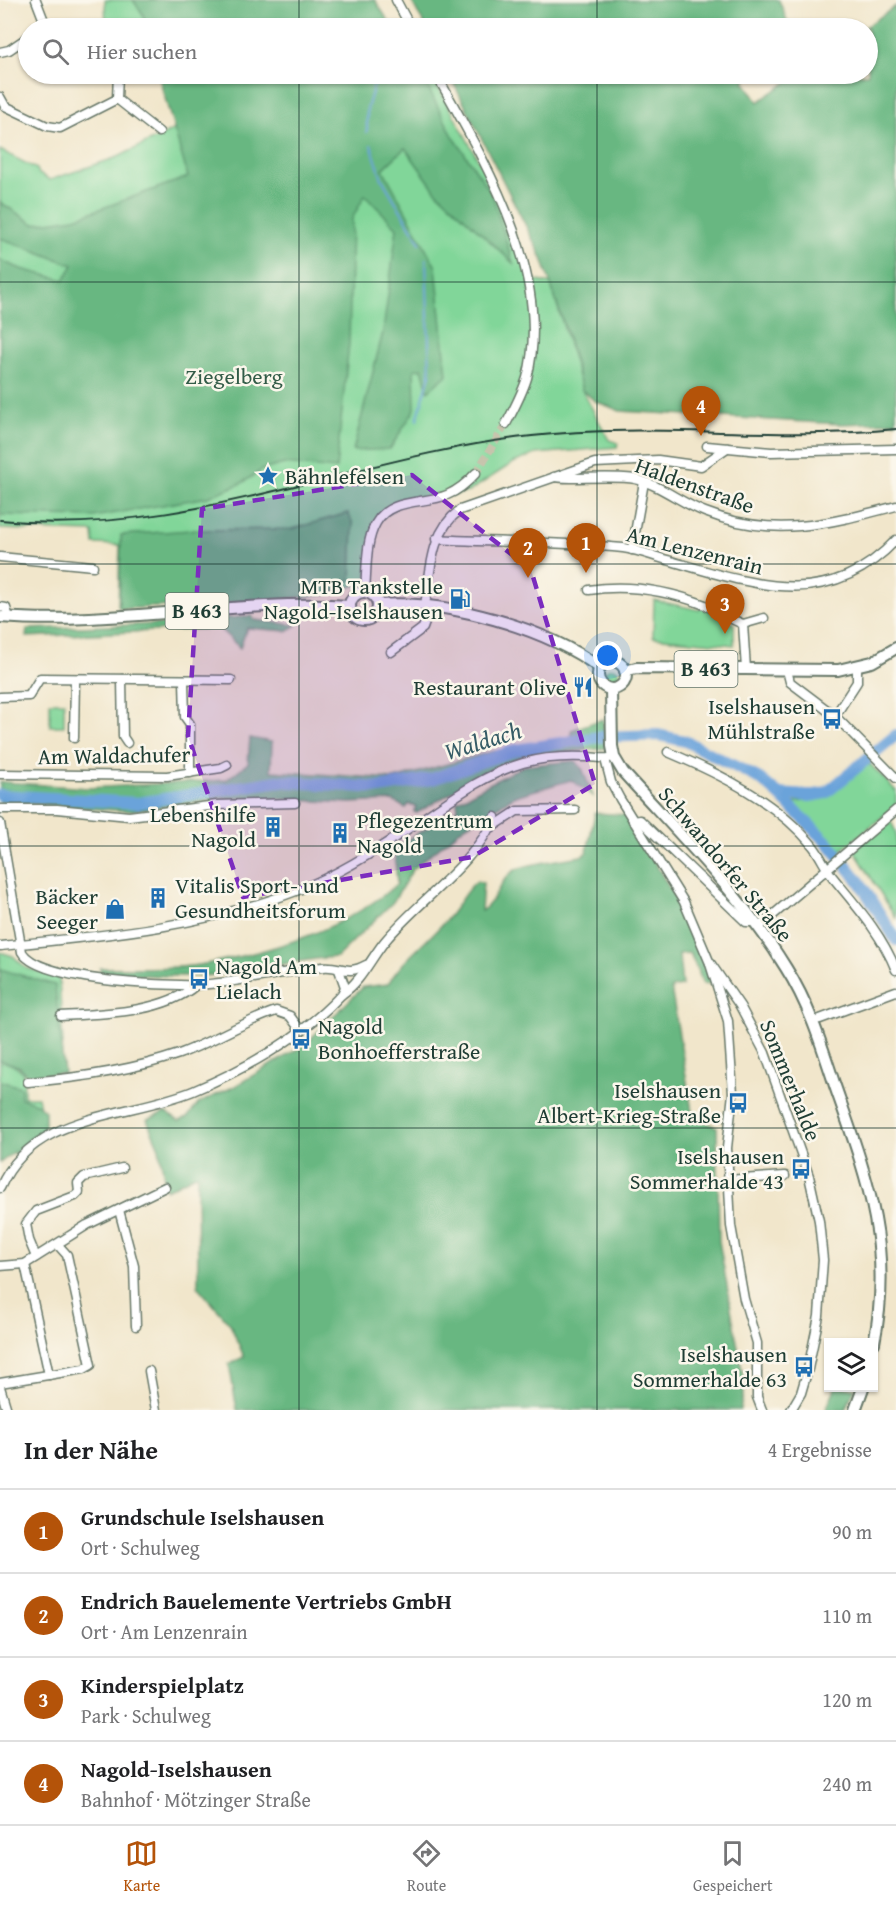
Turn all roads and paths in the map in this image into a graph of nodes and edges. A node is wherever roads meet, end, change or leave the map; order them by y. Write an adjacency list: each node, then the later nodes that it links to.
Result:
1 (36, 0): 3 (street)
2 (396, 0): 4 (street)
3 (43, 18)
4 (406, 18)
5 (18, 44): 6 (street)
6 (0, 52)
7 (118, 84): 10 (street)
8 (441, 84): 12 (street)
9 (0, 97): 10 (street)
10 (117, 99): 11 (street)
11 (159, 132)
12 (506, 424)
13 (707, 446): 14 (street)
14 (727, 448): 15 (street); 17 (street)
15 (896, 449)
16 (476, 473): 28 (street)
17 (554, 476): 18 (street, Haldenstraße); 20 (street)
18 (644, 482): 19 (street, Haldenstraße); 22 (street)
19 (896, 506)
20 (436, 539): 22 (street, Am Lenzenrain); 31 (street)
21 (896, 540): 23 (street, Am Lenzenrain)
22 (632, 550): 23 (street, Am Lenzenrain)
23 (887, 550): 24 (street)
24 (896, 553)
25 (0, 557): 26 (street)
26 (93, 566)
27 (589, 590): 35 (street)
28 (365, 591): 29 (main road); 30 (main road)
29 (379, 605): 30 (main road); 31 (main road)
30 (350, 606): 33 (main road, B 463)
31 (428, 606): 37 (street); 38 (main road)
32 (0, 607): 33 (street)
33 (4, 618)
34 (764, 618): 35 (street)
35 (743, 624): 40 (street)
36 (896, 648): 39 (main road, B 463)
37 (391, 652)
38 (600, 668): 42 (main road); 47 (main road)
39 (857, 668): 41 (main road, B 463); 49 (street)
40 (746, 669): 41 (main road, B 463); 42 (main road, B 463)
41 (787, 670): 49 (street)
42 (626, 671): 47 (main road)
43 (75, 679): 44 (street); 48 (street); 50 (street)
44 (122, 679): 45 (street); 51 (street)
45 (184, 680): 46 (street); 55 (street)
46 (231, 680)
47 (611, 689): 53 (main road, Schwandorfer Straße)
48 (0, 697)
49 (835, 716): 57 (street)
50 (74, 738)
51 (127, 742)
52 (668, 752): 67 (street)
53 (610, 758): 63 (street, Sommerhalde); 68 (main road, Schwandorfer Straße); 69 (street)
54 (227, 765): 55 (street, Am Waldachufer)
55 (190, 773): 56 (street, Am Waldachufer)
56 (0, 774)
57 (896, 778)
58 (295, 803): 59 (street)
59 (0, 809)
60 (575, 810): 65 (street)
61 (895, 812): 67 (street)
62 (495, 817): 65 (street)
63 (633, 821): 68 (street); 71 (street, Sommerhalde)
64 (0, 823): 66 (street)
65 (490, 828): 72 (street)
66 (1, 844): 69 (street)
67 (830, 865): 68 (street); 74 (street)
68 (756, 924): 93 (main road, Schwandorfer Straße)
69 (20, 944): 70 (street); 75 (street)
70 (0, 946)
71 (710, 961): 84 (street); 101 (street, Sommerhalde)
72 (366, 965): 73 (street); 77 (street)
73 (339, 970): 75 (street); 77 (street)
74 (896, 970)
75 (196, 985): 78 (street)
76 (896, 991): 79 (street)
77 (342, 994): 80 (street)
78 (62, 1016)
79 (820, 1019)
80 (301, 1031): 81 (street); 85 (street)
81 (28, 1082)
82 (122, 1168): 89 (street)
83 (785, 1176): 84 (street)
84 (727, 1180): 100 (street)
85 (1, 1183)
86 (165, 1187): 87 (street)
87 (119, 1210): 88 (street); 92 (street)
88 (58, 1245): 89 (street); 95 (street)
89 (36, 1257): 90 (street)
90 (25, 1264): 91 (street); 95 (street)
91 (0, 1266)
92 (136, 1326)
93 (874, 1338)
94 (149, 1371): 99 (street)
95 (49, 1376): 96 (street)
96 (1, 1390): 98 (street)
97 (862, 1392): 102 (main road)
98 (7, 1410)
99 (156, 1410)
100 (762, 1410)
101 (791, 1410)
102 (855, 1410)

